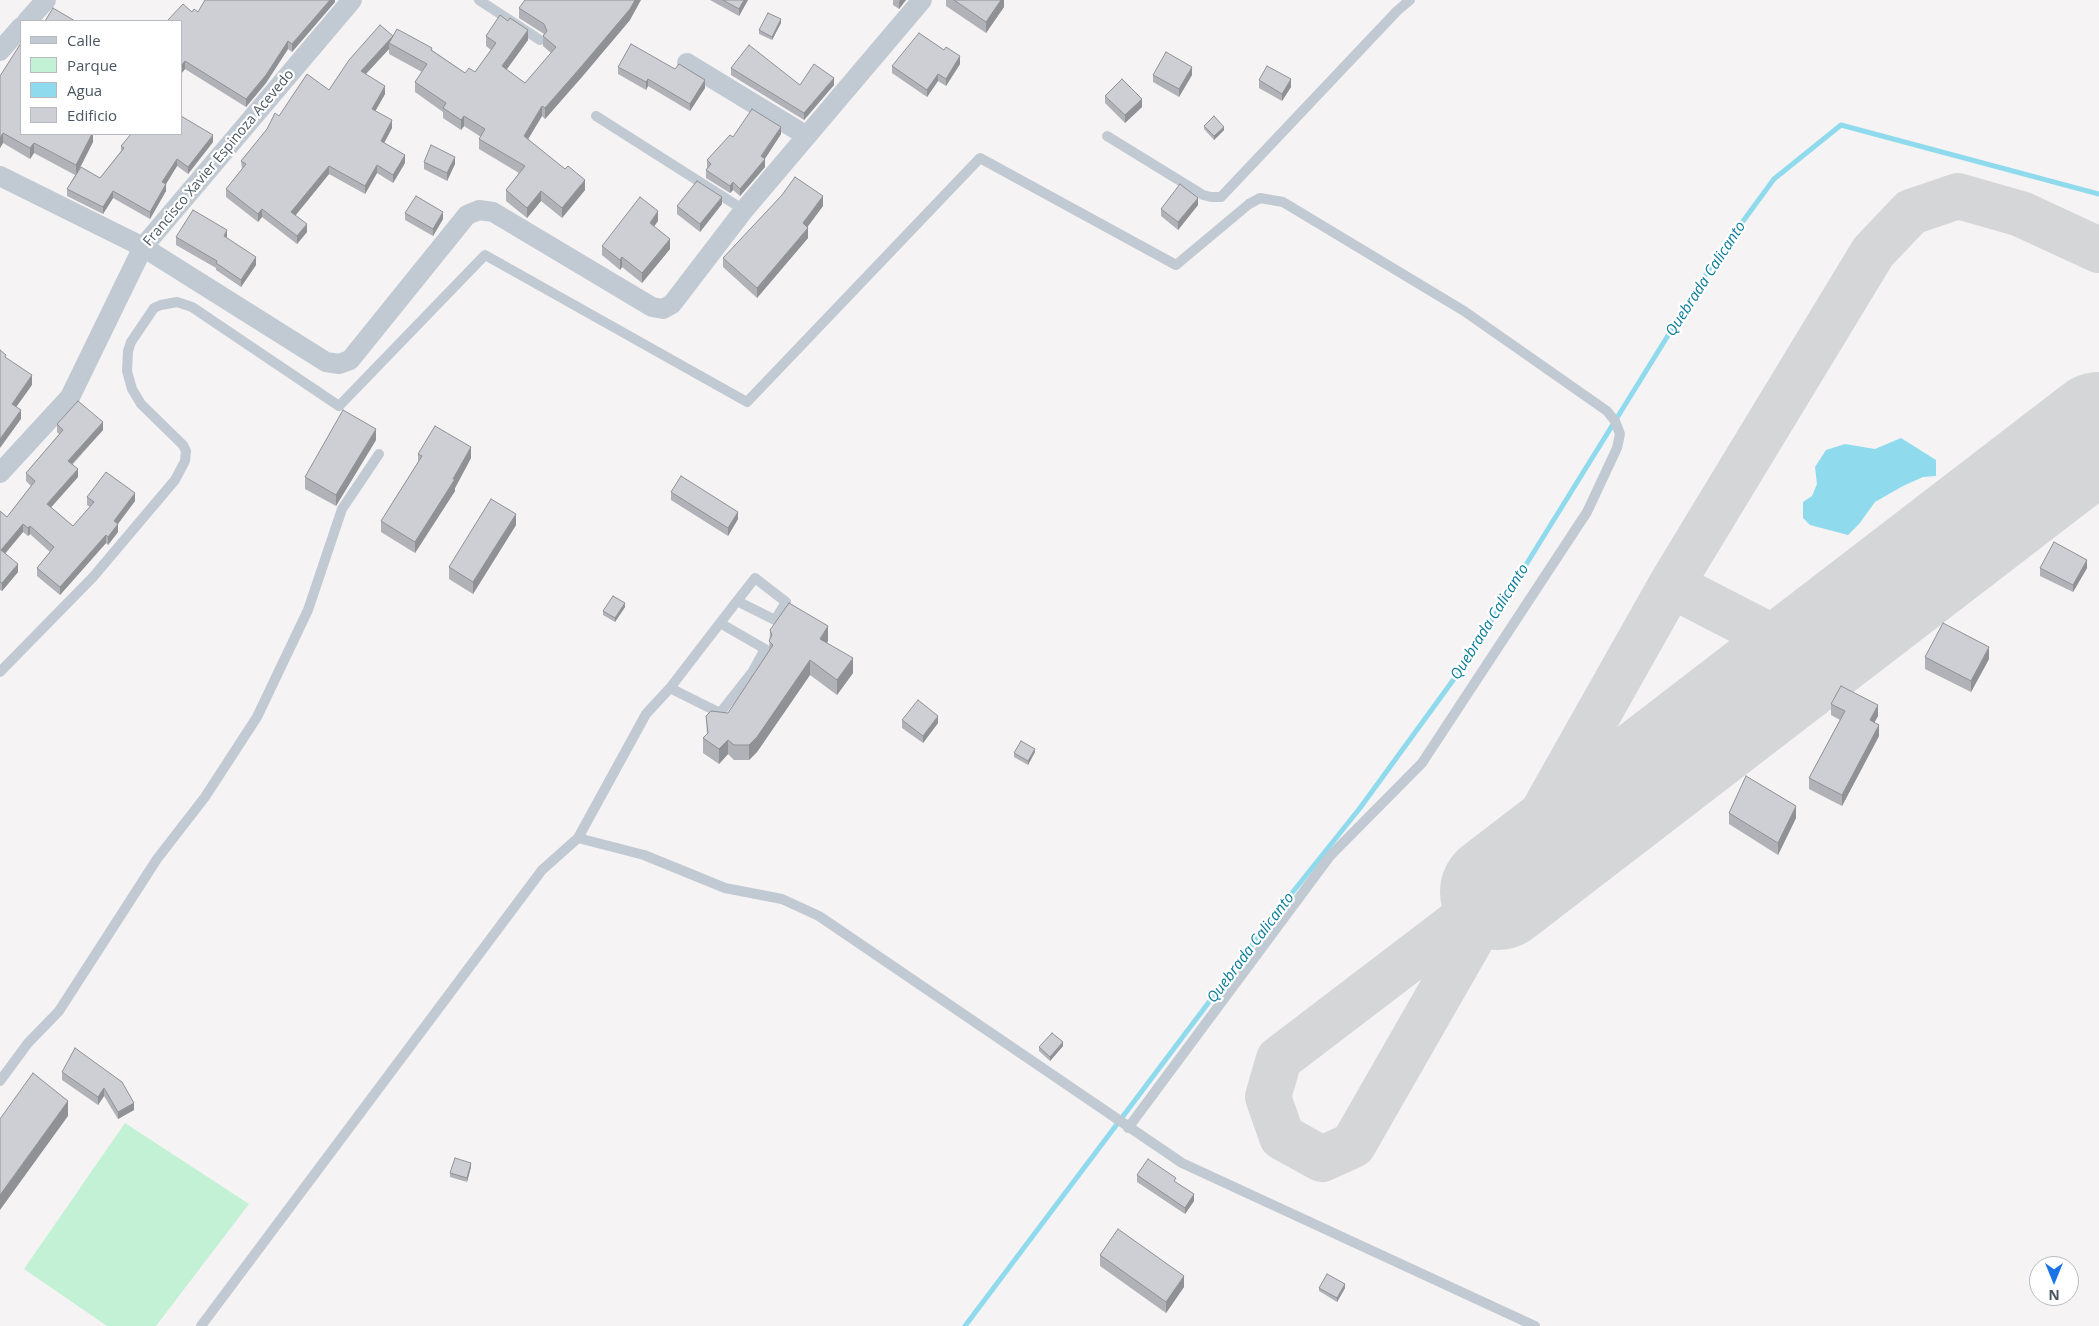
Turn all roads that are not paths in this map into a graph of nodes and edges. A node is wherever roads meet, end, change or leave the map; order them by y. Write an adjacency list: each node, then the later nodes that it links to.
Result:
1 (46, 0): 6 (street)
2 (352, 0): 16 (street, Francisco Xavier Espinoza Acevedo)
3 (479, 0): 8 (lane)
4 (922, 0): 12 (street)
5 (1410, 0): 13 (lane)
6 (28, 20)
7 (20, 29): 9 (street)
8 (540, 40)
9 (0, 51)
10 (687, 63): 12 (street)
11 (596, 116): 15 (lane)
12 (807, 136): 15 (street)
13 (1107, 136)
14 (0, 176): 16 (street)
15 (744, 210): 16 (street)
16 (143, 247): 18 (street, Francisco Xavier Espinoza Acevedo)
17 (379, 454): 24 (lane)
18 (0, 473)
19 (737, 601): 19 (lane); 20 (lane)
20 (720, 623): 22 (lane); 22 (lane)
21 (0, 672): 25 (lane)
22 (670, 688): 23 (lane)
23 (578, 838): 25 (lane); 26 (lane)
24 (0, 1081)
25 (1128, 1128): 27 (lane)
26 (201, 1326)
27 (1536, 1326)

